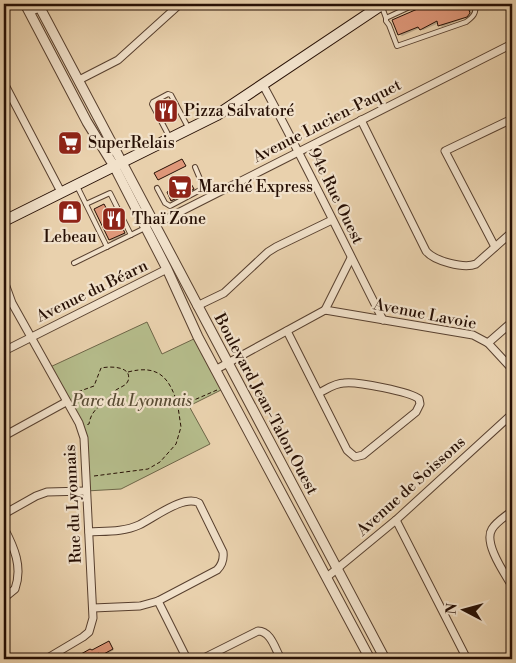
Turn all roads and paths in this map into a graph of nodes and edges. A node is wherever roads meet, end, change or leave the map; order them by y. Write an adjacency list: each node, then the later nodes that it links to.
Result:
1 (50, 4): 6 (street)
2 (180, 4): 10 (street)
3 (382, 4): 8 (lane); 12 (main road)
4 (416, 4): 8 (lane)
5 (475, 4): 8 (lane)
6 (38, 6): 7 (street); 10 (street)
7 (27, 8): 18 (street)
8 (386, 18)
9 (512, 44): 14 (street, Avenue Lucien-Paquet)
10 (79, 80): 18 (street)
11 (4, 83): 22 (street)
12 (262, 85): 15 (main road); 17 (street, 94e Rue Ouest)
13 (512, 119): 29 (street)
14 (362, 120): 17 (street, Avenue Lucien-Paquet); 29 (street)
15 (189, 129): 16 (main road); 16 (lane)
16 (170, 139): 18 (main road)
17 (298, 150): 24 (street, 94e Rue Ouest); 26 (street, Avenue Lucien-Paquet)
18 (118, 164): 20 (main road); 26 (street, Boulevard Jean-Talon Ouest)
19 (195, 166): 21 (lane)
20 (77, 185): 22 (main road); 23 (lane)
21 (157, 188)
22 (61, 192): 25 (main road)
23 (86, 204): 28 (lane); 30 (lane)
24 (332, 220): 31 (street, 94e Rue Ouest); 35 (street)
25 (4, 221)
26 (150, 226): 28 (lane); 33 (street, Boulevard Jean-Talon Ouest); 35 (street, Boulevard Jean-Talon Ouest)
27 (512, 232): 29 (street)
28 (131, 235): 30 (lane)
29 (495, 246)
30 (107, 247): 32 (lane)
31 (351, 258): 36 (street); 37 (street, 94e Rue Ouest)
32 (74, 262)
33 (166, 269): 40 (street, Avenue du Béarn); 45 (street, Boulevard Jean-Talon Ouest)
34 (4, 281): 40 (street, Rue du Lyonnais)
35 (197, 306): 43 (street, Boulevard Jean-Talon Ouest)
36 (325, 310): 37 (street, Avenue Lavoie); 39 (street)
37 (383, 320): 41 (street, Avenue Lavoie)
38 (512, 322): 41 (street, Avenue Lavoie)
39 (287, 331): 43 (street); 48 (street)
40 (31, 336): 42 (street, Avenue du Béarn); 49 (street, Rue du Lyonnais)
41 (488, 343): 44 (street)
42 (4, 351)
43 (228, 363): 45 (street); 61 (street, Boulevard Jean-Talon Ouest)
44 (512, 369)
45 (215, 370): 47 (street, Boulevard Jean-Talon Ouest)
46 (127, 372): 49 (path); 50 (path); 52 (path)
47 (224, 387): 50 (path); 62 (street, Boulevard Jean-Talon Ouest)
48 (319, 393): 48 (street)
49 (65, 400): 52 (street, Rue du Lyonnais); 53 (street)
50 (178, 407): 54 (path)
51 (512, 414): 58 (street, Avenue de Soissons)
52 (80, 427): 54 (street, Rue du Lyonnais)
53 (4, 436)
54 (85, 477): 55 (street, Rue du Lyonnais)
55 (86, 491): 57 (street); 60 (street, Rue du Lyonnais)
56 (512, 511): 63 (street)
57 (4, 514)
58 (396, 520): 61 (street, Avenue de Soissons); 73 (street)
59 (4, 528): 64 (street)
60 (89, 532): 65 (street); 66 (street, Rue du Lyonnais)
61 (336, 569): 62 (street, Avenue de Soissons); 72 (street, Boulevard Jean-Talon Ouest)
62 (327, 577): 71 (street, Boulevard Jean-Talon Ouest)
63 (512, 586)
64 (4, 598)
65 (158, 601): 66 (street); 68 (street)
66 (93, 608): 67 (street, Rue du Lyonnais)
67 (46, 659)
68 (187, 659)
69 (202, 659): 70 (street)
70 (280, 659)
71 (370, 659)
72 (384, 659)
73 (467, 659)

